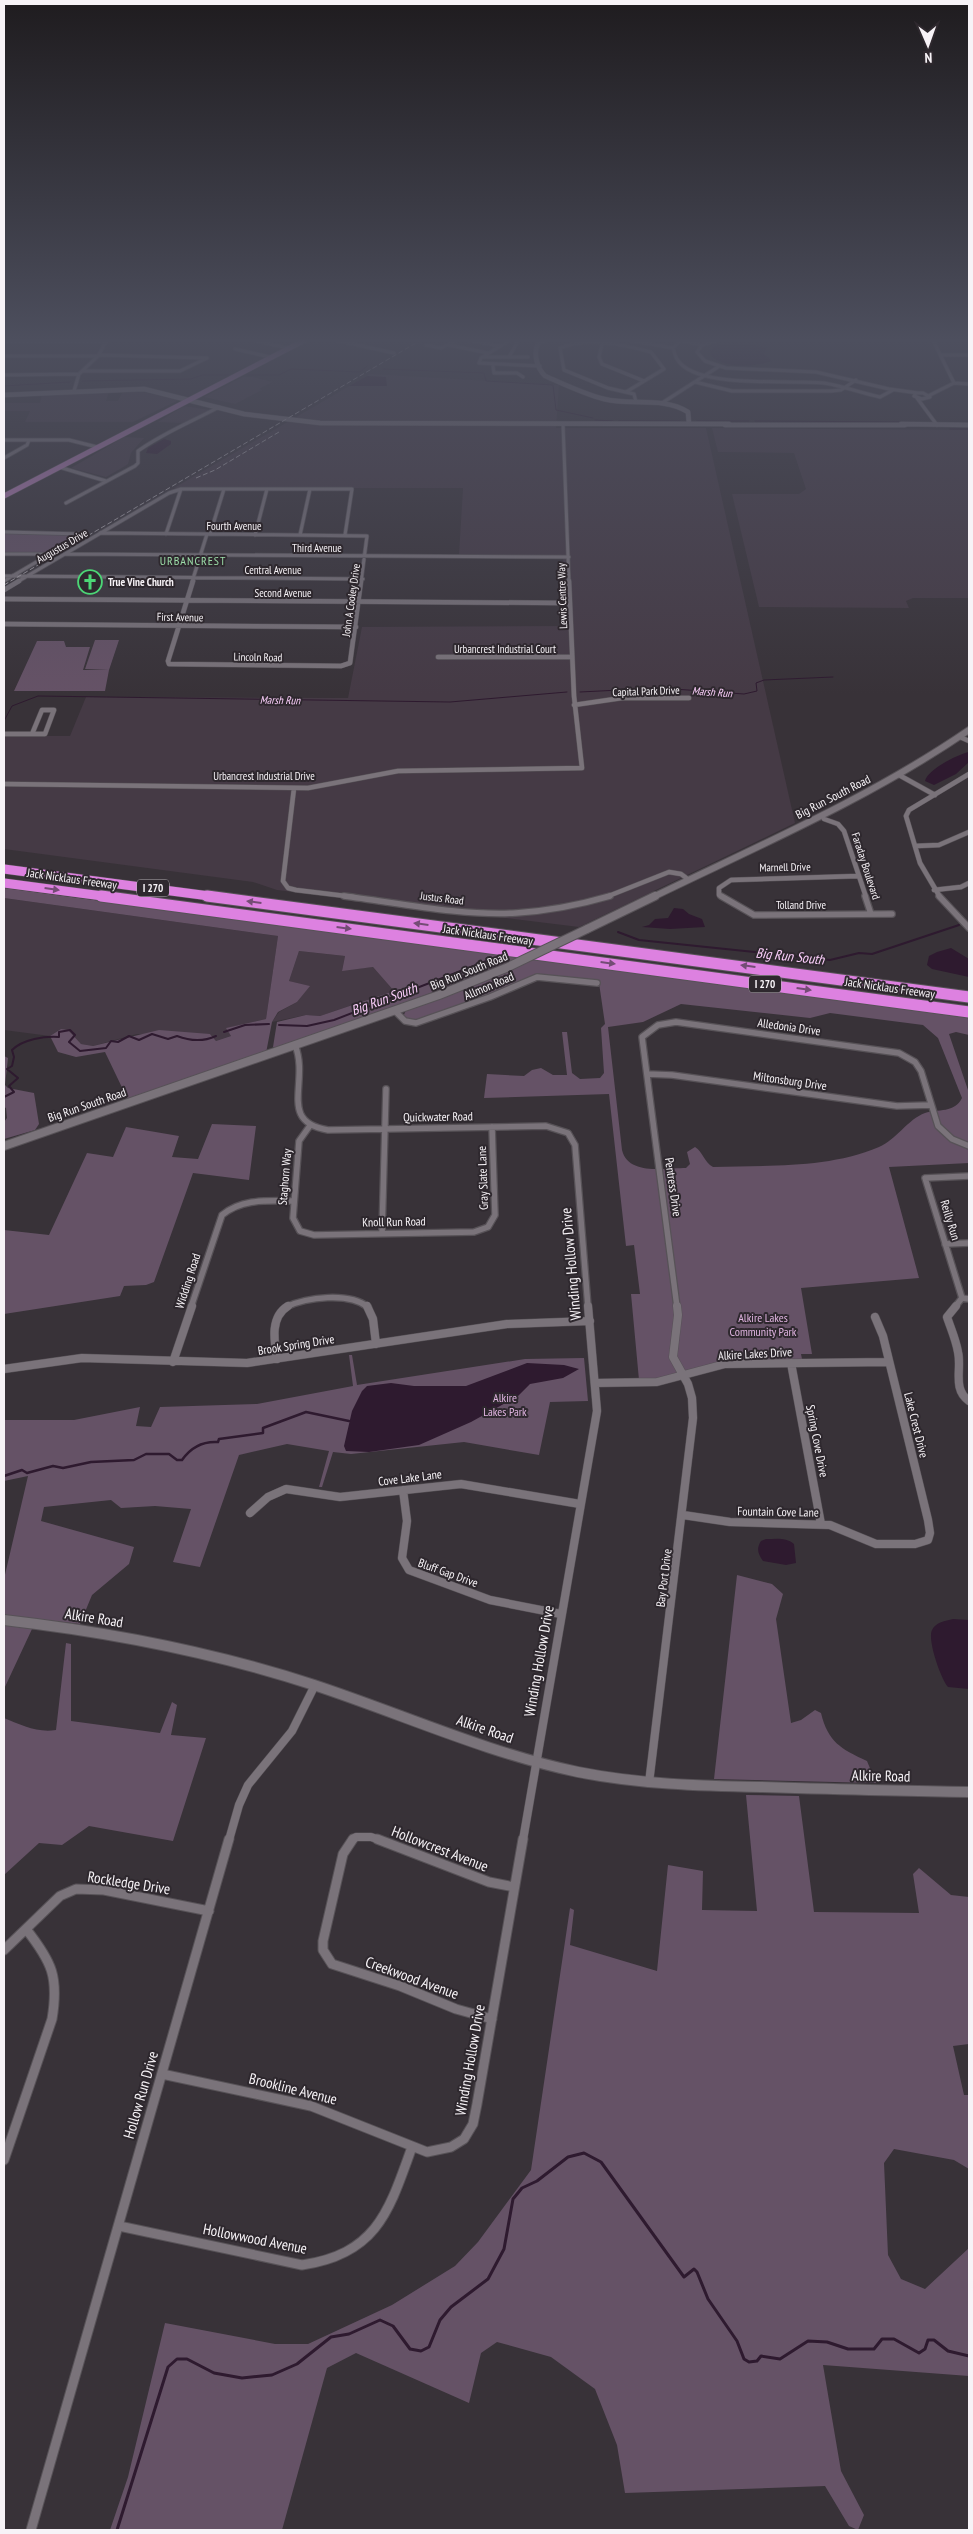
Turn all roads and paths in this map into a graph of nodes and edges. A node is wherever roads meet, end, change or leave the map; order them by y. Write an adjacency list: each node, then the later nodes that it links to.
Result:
1 (75, 458): 4 (main road)
2 (138, 458): 5 (street)
3 (565, 458): 25 (street, Lewis Centre Way)
4 (58, 467): 5 (street); 10 (main road)
5 (106, 481): 11 (street)
6 (181, 489): 7 (street); 13 (street, Augustus Drive); 14 (street)
7 (224, 489): 8 (street); 15 (street)
8 (267, 489): 9 (street); 16 (street)
9 (310, 489): 17 (street); 18 (street)
10 (4, 496)
11 (66, 503)
12 (4, 532): 21 (street)
13 (100, 534): 14 (street, Fourth Avenue); 22 (street, Augustus Drive)
14 (166, 534): 15 (street, Fourth Avenue)
15 (208, 534): 16 (street, Fourth Avenue); 23 (street)
16 (255, 535): 17 (street, Fourth Avenue)
17 (300, 535): 18 (street, Fourth Avenue)
18 (345, 535): 19 (street, Fourth Avenue)
19 (367, 536): 24 (street, John A Cooley Drive)
20 (4, 554): 21 (street)
21 (49, 554): 27 (street)
22 (65, 554): 23 (street, Third Avenue); 28 (street, Augustus Drive)
23 (200, 556): 24 (street, Third Avenue); 29 (street)
24 (366, 557): 25 (street, Third Avenue); 30 (street, John A Cooley Drive)
25 (569, 557): 41 (street, Lewis Centre Way)
26 (4, 576): 27 (street, Central Avenue)
27 (12, 576): 28 (street, Central Avenue); 31 (street)
28 (27, 576): 29 (street, Central Avenue); 32 (street, Augustus Drive)
29 (193, 578): 30 (street, Central Avenue); 34 (street)
30 (363, 579): 35 (street, John A Cooley Drive)
31 (4, 581)
32 (4, 590)
33 (4, 599): 34 (street, Second Avenue)
34 (186, 601): 35 (street, Second Avenue); 38 (street)
35 (359, 602): 36 (street, Second Avenue); 39 (street, John A Cooley Drive)
36 (562, 603)
37 (4, 624): 38 (street, First Avenue)
38 (179, 625): 39 (street, First Avenue); 42 (street, Lincoln Road)
39 (356, 627): 42 (street, John A Cooley Drive)
40 (438, 657): 41 (street, Urbancrest Industrial Court)
41 (572, 657): 44 (street, Lewis Centre Way)
42 (348, 665)
43 (689, 698): 44 (street, Capital Park Drive)
44 (574, 705): 50 (street, Lewis Centre Way)
45 (969, 730): 48 (street, Big Run South Road)
46 (4, 734): 47 (street)
47 (32, 734): 47 (street)
48 (960, 737): 49 (street); 52 (street, Big Run South Road)
49 (969, 741)
50 (582, 768): 54 (street, Urbancrest Industrial Drive)
51 (969, 774): 55 (street)
52 (899, 776): 55 (street); 56 (street, Big Run South Road)
53 (4, 784): 54 (street, Urbancrest Industrial Drive)
54 (294, 788): 61 (street, Justus Road)
55 (936, 795): 58 (street)
56 (822, 818): 60 (street, Faraday Boulevard); 61 (street, Big Run South Road)
57 (969, 832): 58 (street)
58 (916, 846): 64 (street)
59 (4, 869): 70 (highway, Jack Nicklaus Freeway / I 270, one-way to 59)
60 (860, 876): 65 (street, Marnell Drive); 66 (street, Faraday Boulevard)
61 (688, 880): 71 (street, Big Run South Road, bridge)
62 (4, 883): 72 (highway, Jack Nicklaus Freeway / I 270, one-way to 72)
63 (969, 883): 64 (street)
64 (934, 890): 68 (street)
65 (718, 892): 66 (street, Tolland Drive)
66 (871, 914): 67 (street, Tolland Drive)
67 (892, 914)
68 (968, 926)
69 (597, 983): 71 (street, Allmon Road)
70 (969, 997)
71 (395, 1011): 74 (street, Big Run South Road)
72 (969, 1012)
73 (676, 1022): 75 (street, Alledonia Drive); 76 (street, Pentress Drive)
74 (295, 1045): 79 (street); 83 (street, Big Run South Road)
75 (899, 1053): 78 (street)
76 (647, 1074): 78 (street, Miltonsburg Drive); 102 (street, Pentress Drive)
77 (386, 1089): 81 (street)
78 (932, 1105): 84 (street)
79 (309, 1126): 81 (street, Quickwater Road); 86 (street, Staghorn Way)
80 (492, 1127): 81 (street, Quickwater Road); 82 (street, Quickwater Road); 87 (street, Gray Slate Lane)
81 (385, 1129): 89 (street)
82 (566, 1132): 95 (street, Winding Hollow Drive)
83 (4, 1146)
84 (969, 1146)
85 (969, 1176): 91 (street, Reilly Run)
86 (294, 1201): 88 (street, Staghorn Way); 98 (street, Widding Road)
87 (489, 1227): 89 (street, Knoll Run Road)
88 (298, 1230): 89 (street, Knoll Run Road)
89 (382, 1233)
90 (969, 1243): 91 (street)
91 (945, 1244): 92 (street, Reilly Run)
92 (962, 1298): 93 (street); 104 (street)
93 (969, 1298)
94 (875, 1317): 99 (street, Lake Crest Drive)
95 (590, 1321): 96 (street, Brook Spring Drive); 103 (street, Winding Hollow Drive)
96 (376, 1344): 97 (street, Brook Spring Drive); 97 (street)
97 (277, 1359): 98 (street, Brook Spring Drive)
98 (173, 1362): 101 (street, Brook Spring Drive)
99 (889, 1362): 100 (street, Alkire Lakes Drive); 110 (street, Lake Crest Drive)
100 (791, 1363): 102 (street, Alkire Lakes Drive); 109 (street, Spring Cove Drive)
101 (4, 1369)
102 (683, 1377): 103 (street, Alkire Lakes Drive); 108 (street, Bay Port Drive)
103 (595, 1384): 106 (street, Winding Hollow Drive)
104 (969, 1400)
105 (404, 1490): 106 (street, Cove Lake Lane); 107 (street, Cove Lake Lane); 111 (street, Bluff Gap Drive)
106 (580, 1504): 111 (street, Winding Hollow Drive)
107 (250, 1513)
108 (684, 1514): 109 (street, Fountain Cove Lane); 115 (street, Bay Port Drive)
109 (821, 1524): 110 (street, Fountain Cove Lane)
110 (928, 1540)
111 (561, 1614): 114 (street, Winding Hollow Drive)
112 (4, 1620): 113 (street, Alkire Road)
113 (315, 1685): 114 (street, Alkire Road); 118 (street, Hollow Run Drive)
114 (536, 1760): 115 (street, Alkire Road); 117 (street, Winding Hollow Drive)
115 (649, 1782): 116 (street, Alkire Road)
116 (969, 1792)
117 (514, 1887): 121 (street, Hollowcrest Avenue); 122 (street, Winding Hollow Drive)
118 (209, 1911): 119 (street, Rockledge Drive); 123 (street, Hollow Run Drive)
119 (26, 1929): 120 (street, Rockledge Drive); 125 (street)
120 (4, 1950)
121 (326, 1958): 122 (street, Creekwood Avenue)
122 (492, 2019): 124 (street, Winding Hollow Drive)
123 (162, 2074): 124 (street, Brookline Avenue); 126 (street, Hollow Run Drive)
124 (412, 2147): 126 (street, Hollowwood Avenue)
125 (4, 2160)
126 (119, 2226): 127 (street, Hollow Run Drive)
127 (31, 2530)

